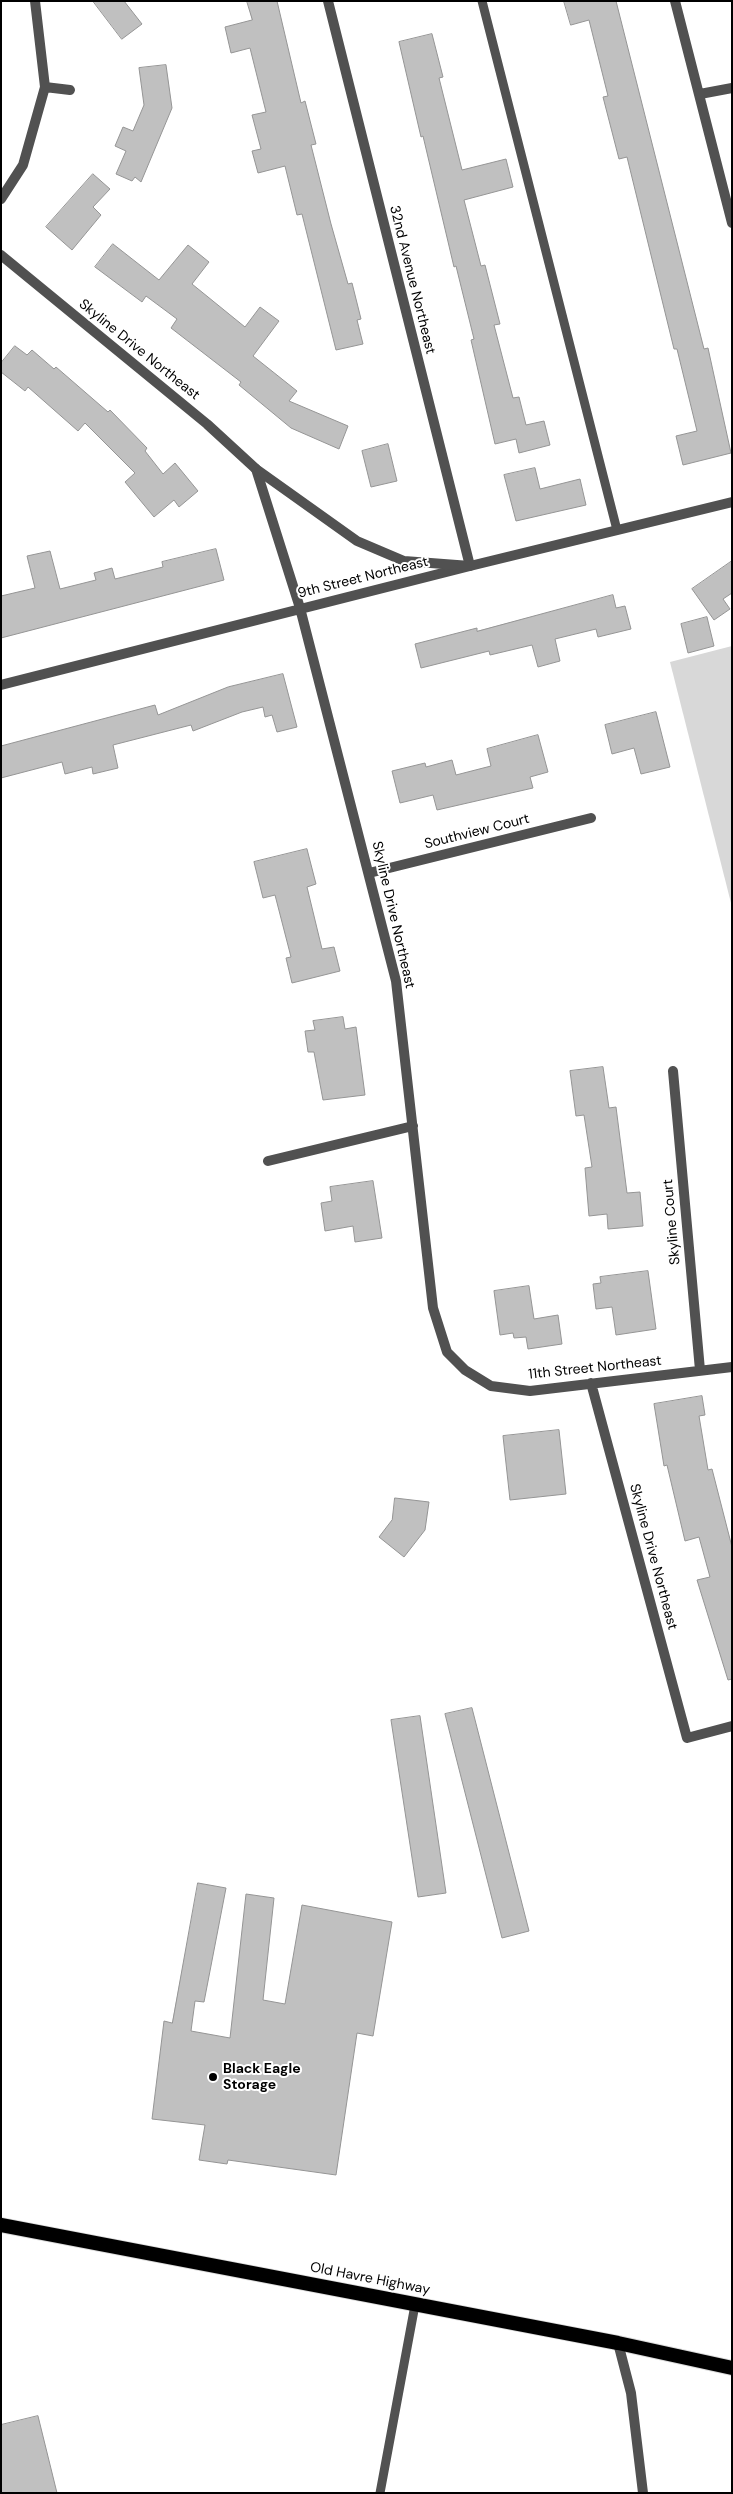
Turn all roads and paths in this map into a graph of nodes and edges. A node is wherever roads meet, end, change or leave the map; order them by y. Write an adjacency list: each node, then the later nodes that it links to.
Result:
1 (35, 1): 5 (street)
2 (328, 1): 15 (street, 32nd Avenue Northeast)
3 (482, 1): 14 (lane)
4 (675, 1): 8 (street)
5 (45, 87): 7 (street); 9 (street)
6 (732, 88): 8 (street)
7 (70, 90)
8 (700, 94): 10 (street)
9 (1, 198)
10 (732, 223)
11 (1, 255): 12 (street, Skyline Drive Northeast)
12 (256, 469): 15 (street, Skyline Drive Northeast); 16 (street, Skyline Drive Northeast)
13 (732, 502): 14 (street, 9th Street Northeast)
14 (617, 530): 15 (street, 9th Street Northeast)
15 (470, 566): 16 (street, 9th Street Northeast)
16 (300, 608): 17 (street, 9th Street Northeast); 19 (street, Skyline Drive Northeast)
17 (1, 685)
18 (591, 818): 19 (street, Southview Court)
19 (369, 873): 21 (street, Skyline Drive Northeast)
20 (672, 1071): 25 (street, Skyline Court)
21 (413, 1126): 22 (street); 24 (street, Skyline Drive Northeast)
22 (268, 1161)
23 (732, 1367): 25 (street, 11th Street Northeast)
24 (466, 1370): 26 (street, 11th Street Northeast)
25 (700, 1370): 26 (street, 11th Street Northeast)
26 (591, 1383): 27 (street, Skyline Drive Northeast)
27 (732, 1726)
28 (1, 2224): 29 (highway, Old Havre Highway)
29 (415, 2304): 30 (highway, Old Havre Highway); 32 (lane)
30 (618, 2343): 31 (highway, Old Havre Highway); 33 (street)
31 (732, 2368)
32 (380, 2493)
33 (643, 2493)

